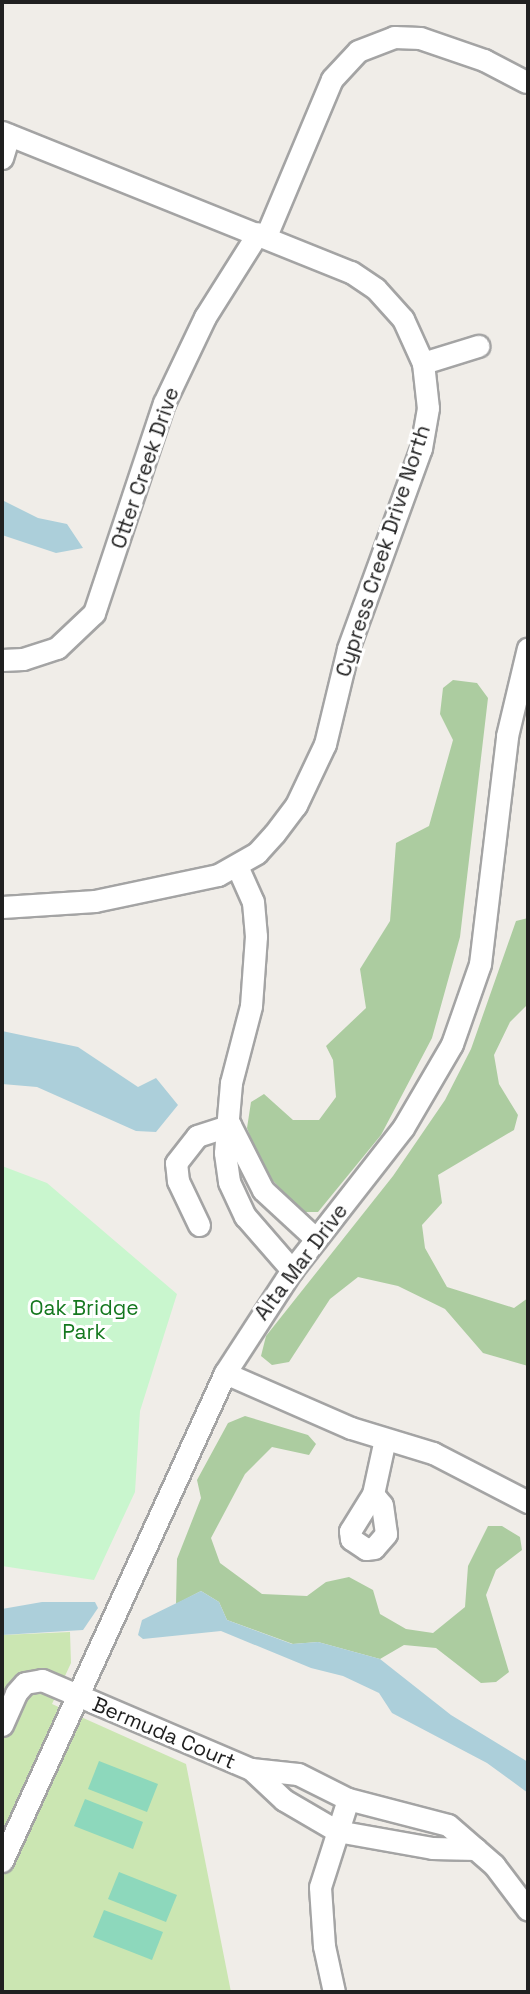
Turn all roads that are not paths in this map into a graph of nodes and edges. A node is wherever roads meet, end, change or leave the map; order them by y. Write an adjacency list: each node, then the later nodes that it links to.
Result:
1 (526, 82): 4 (street, Otter Creek Drive)
2 (6, 134): 3 (street); 4 (street, Cypress Creek Drive North)
3 (2, 158)
4 (262, 235): 6 (street, Cypress Creek Drive North); 8 (street, Otter Creek Drive)
5 (478, 346): 6 (street)
6 (423, 363): 9 (street, Cypress Creek Drive North)
7 (528, 648): 13 (street, Alta Mar Drive)
8 (2, 660)
9 (237, 866): 10 (street, Cypress Creek Drive North); 11 (street)
10 (2, 907)
11 (230, 1125): 12 (street); 13 (street); 14 (street)
12 (199, 1225)
13 (316, 1239): 14 (street, Alta Mar Drive)
14 (292, 1270): 15 (street, Alta Mar Drive)
15 (225, 1373): 16 (street); 19 (street, Alta Mar Drive)
16 (385, 1439): 17 (street); 18 (street)
17 (373, 1494)
18 (528, 1502)
19 (76, 1696): 20 (street, Bermuda Court); 21 (street, Bermuda Court); 25 (street, Alta Mar Drive)
20 (2, 1725)
21 (251, 1769): 22 (street, Bermuda Court); 23 (street, Bermuda Court)
22 (348, 1799): 23 (street); 24 (street, Bermuda Court)
23 (337, 1831): 24 (street, Bermuda Court); 27 (street)
24 (476, 1849): 26 (street, Bermuda Court)
25 (2, 1861)
26 (528, 1910)
27 (334, 1992)

